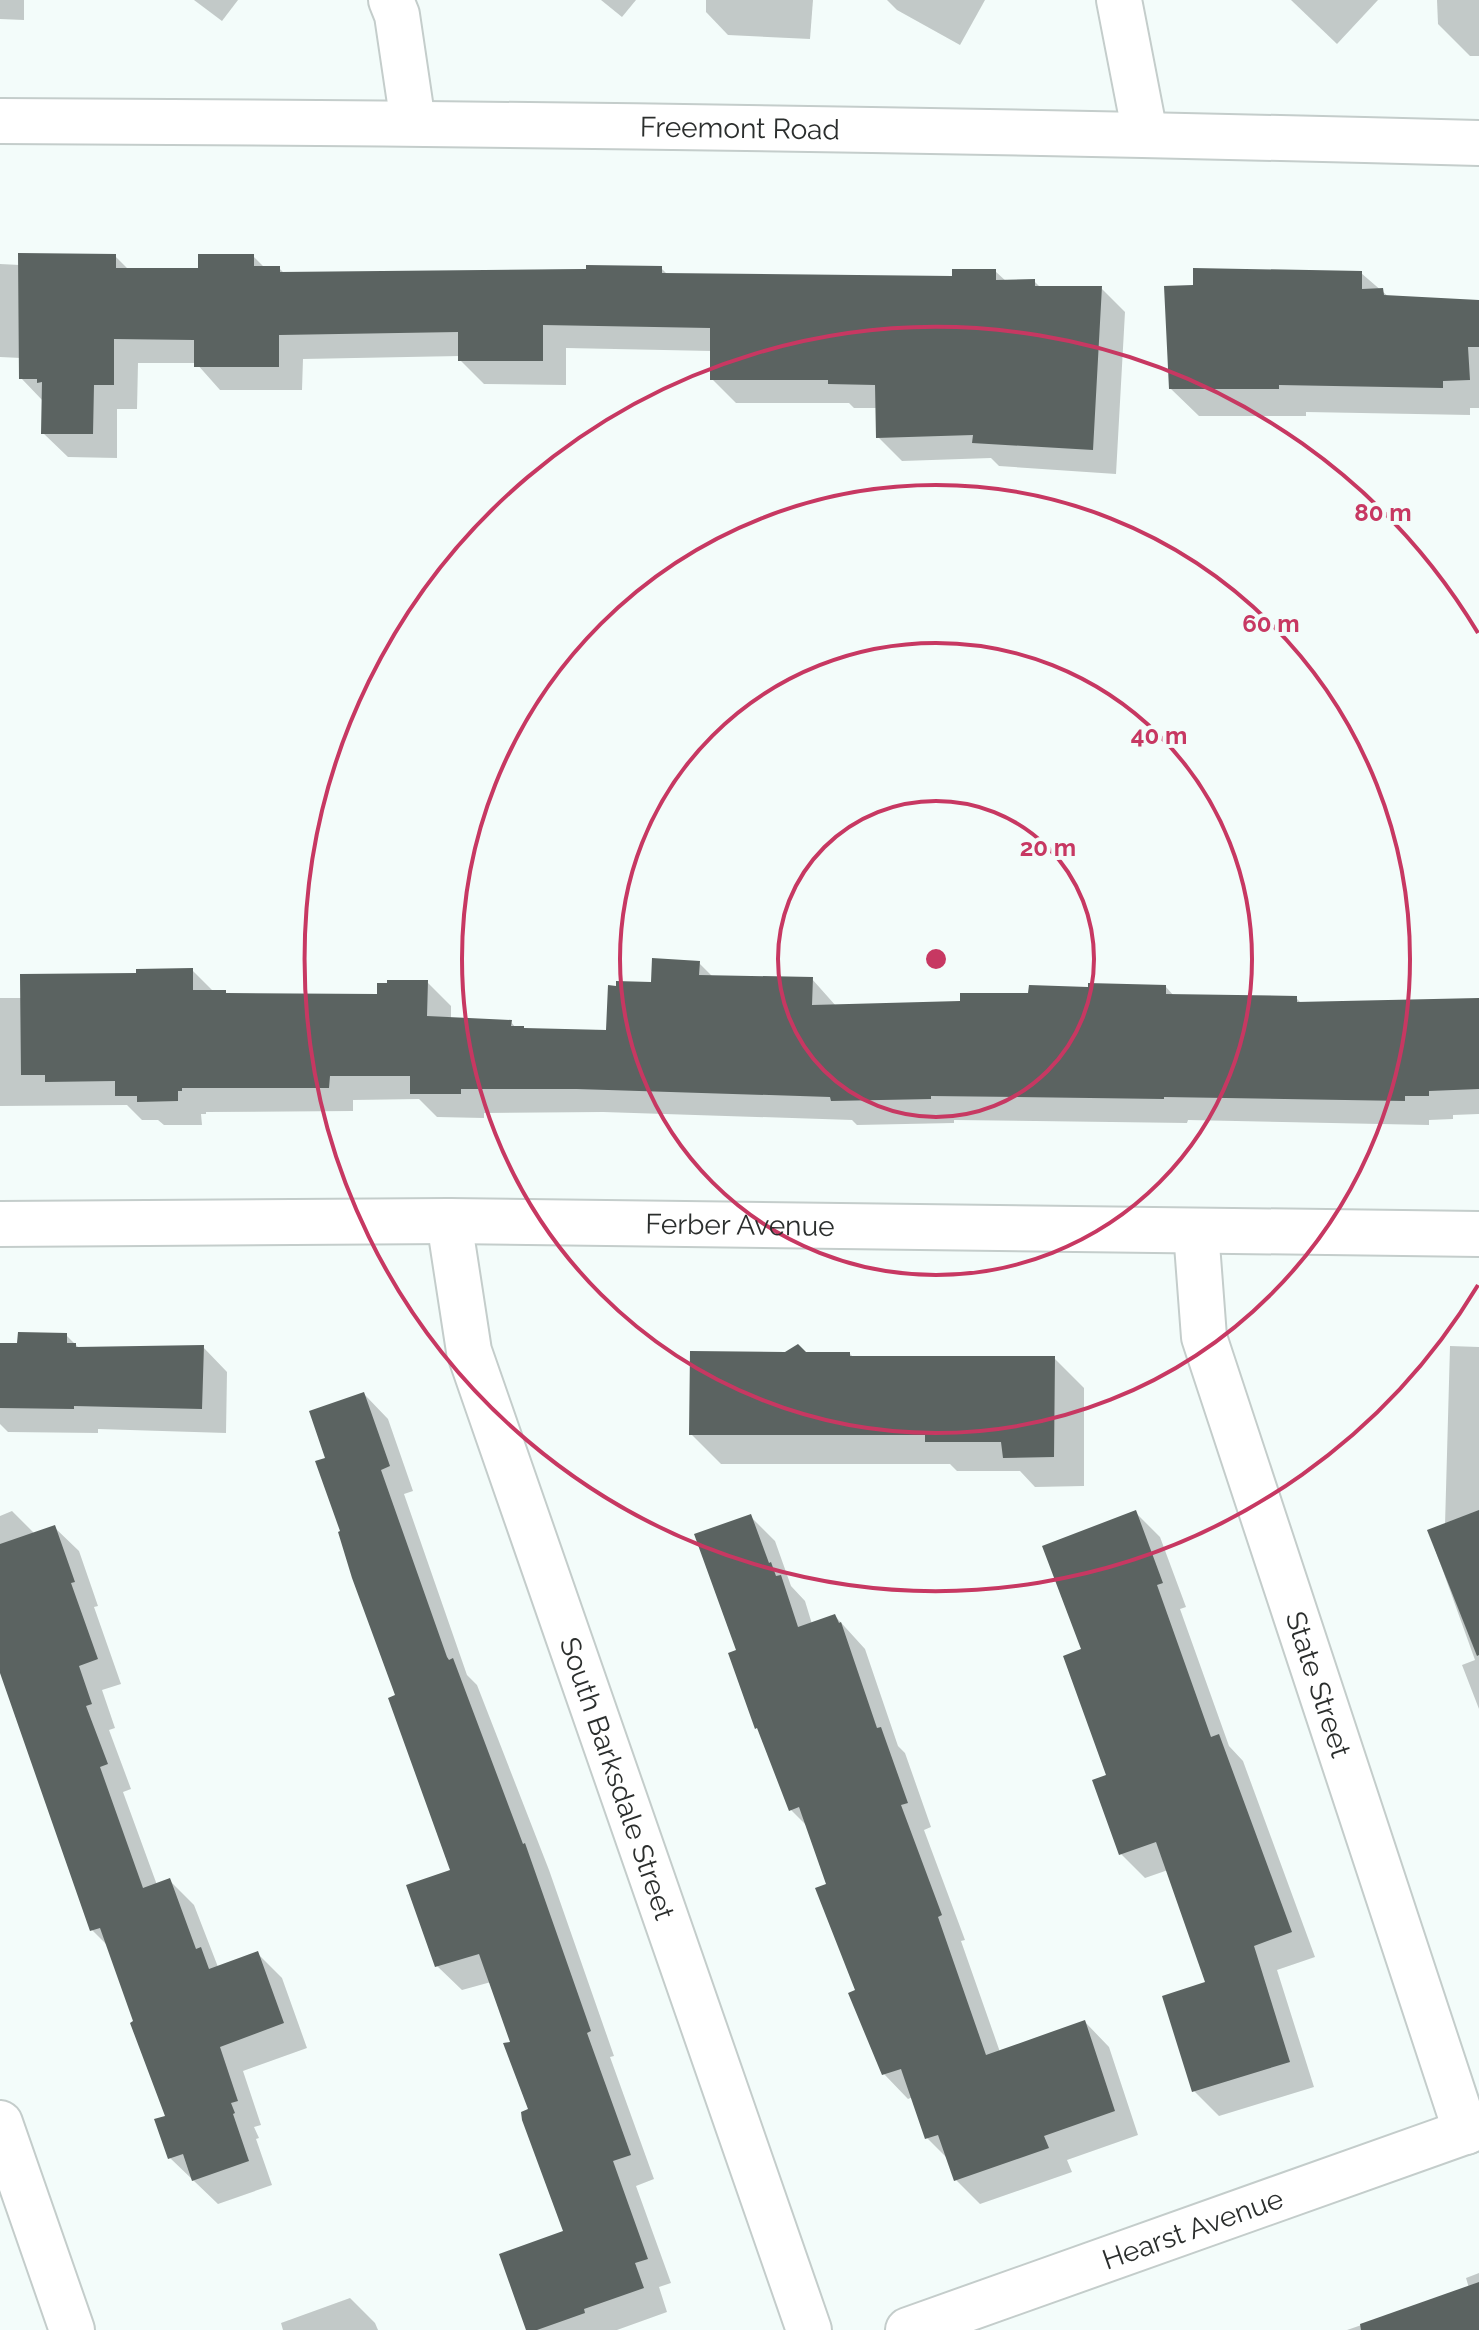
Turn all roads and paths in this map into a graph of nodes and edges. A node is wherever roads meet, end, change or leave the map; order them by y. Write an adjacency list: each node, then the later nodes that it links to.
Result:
1 (391, 0): 4 (street)
2 (1119, 0): 5 (street)
3 (0, 121): 4 (street, Freemont Road)
4 (413, 123): 5 (street, Freemont Road)
5 (1145, 134): 6 (street, Freemont Road)
6 (1479, 143)
7 (449, 1221): 8 (street, Ferber Avenue); 9 (street, Ferber Avenue); 14 (street, South Barksdale Street)
8 (0, 1224)
9 (1196, 1231): 10 (street, Ferber Avenue); 12 (street, State Street)
10 (1479, 1234)
11 (0, 2123): 13 (street)
12 (1472, 2130): 15 (street, Hearst Avenue)
13 (72, 2330)
14 (809, 2330)
15 (908, 2330)

